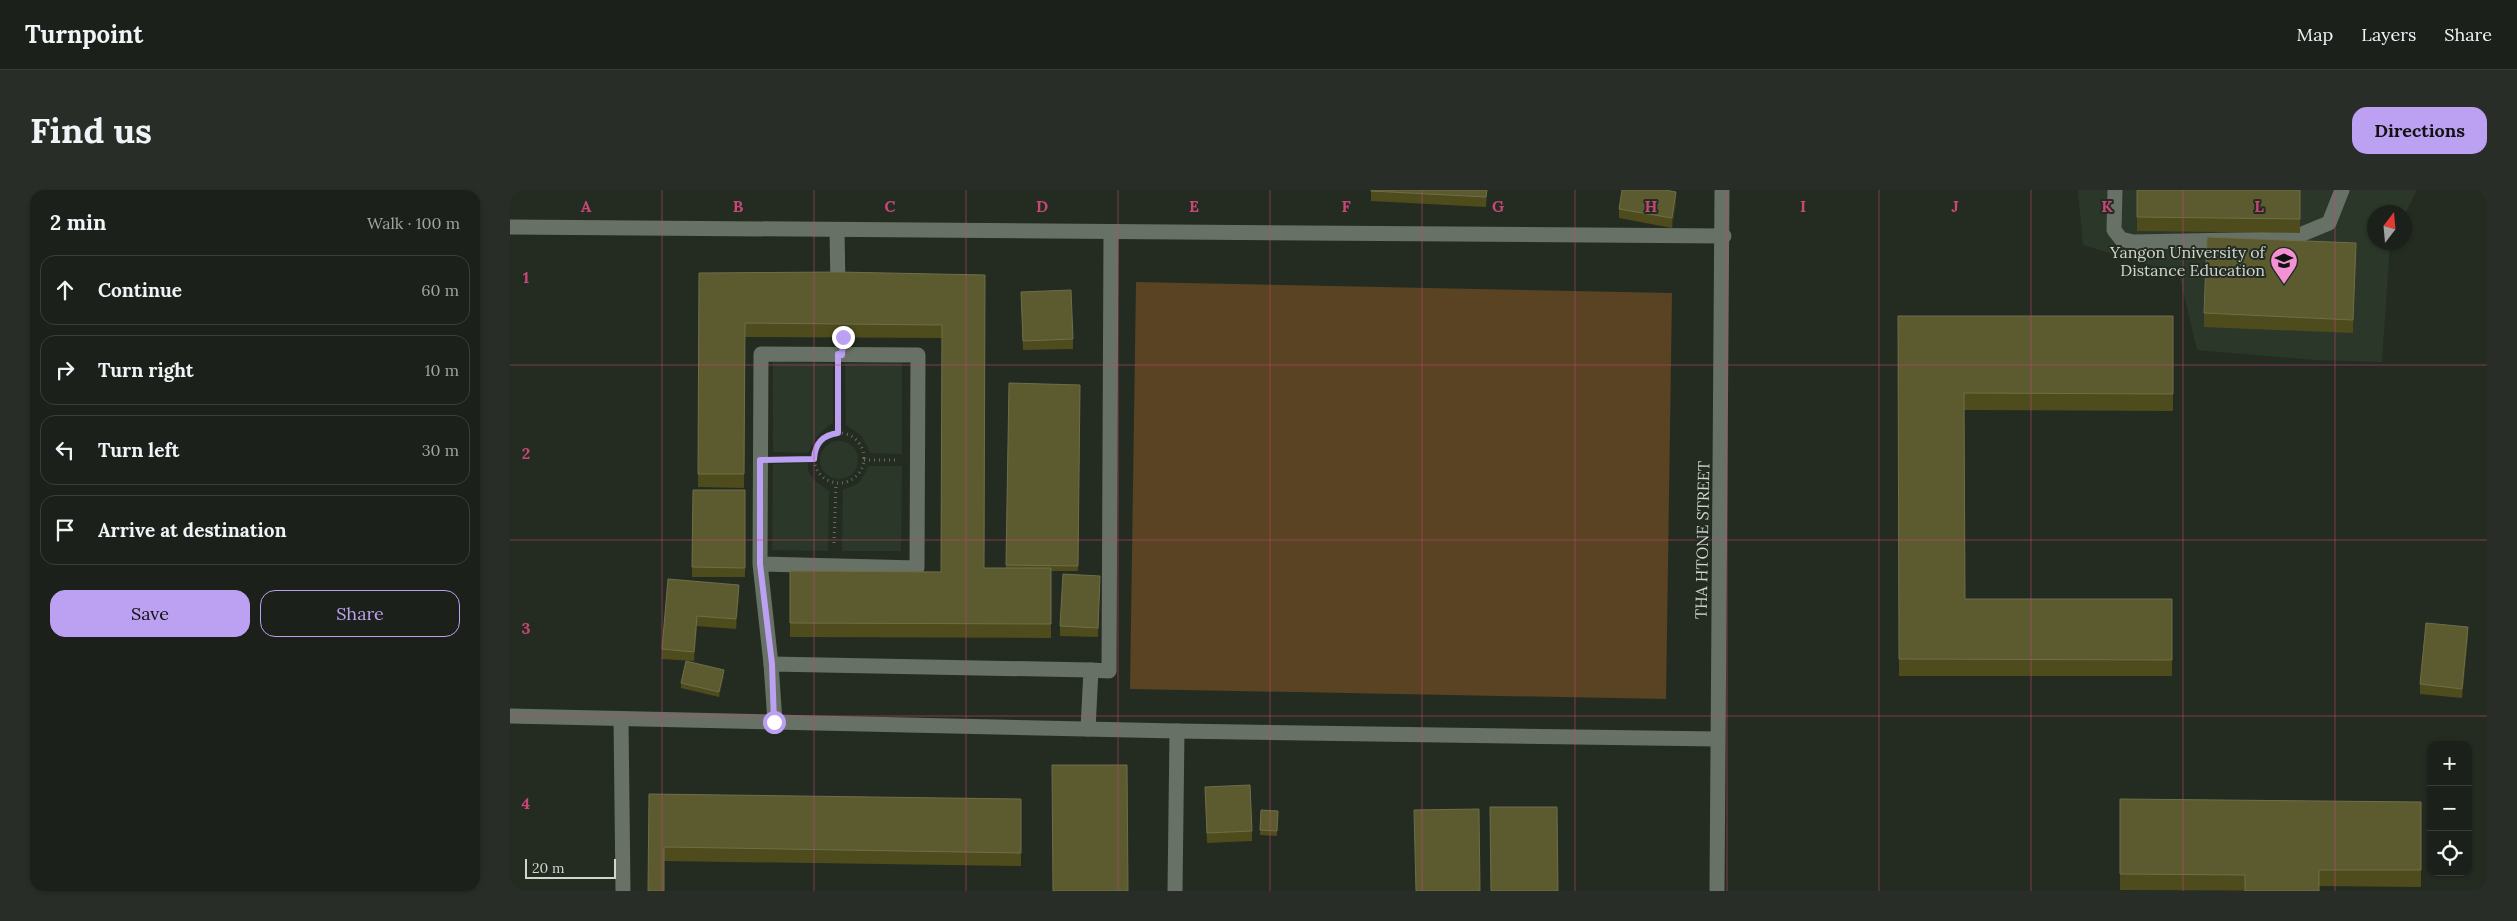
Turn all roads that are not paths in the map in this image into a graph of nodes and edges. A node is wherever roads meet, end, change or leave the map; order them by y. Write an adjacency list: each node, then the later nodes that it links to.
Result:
1 (1722, 190): 7 (street, THA HTONE STREET)
2 (2115, 190): 3 (street)
3 (2342, 190)
4 (510, 227): 5 (street)
5 (837, 230): 6 (street); 8 (street)
6 (1111, 233): 7 (street); 13 (street)
7 (1724, 236): 19 (street, THA HTONE STREET)
8 (838, 286)
9 (843, 337): 10 (street)
10 (840, 355): 11 (street); 11 (street)
11 (760, 564): 12 (street)
12 (772, 664): 13 (street); 16 (street)
13 (1091, 670): 17 (street)
14 (510, 716): 15 (street)
15 (621, 719): 16 (street); 20 (street)
16 (774, 722): 17 (street)
17 (1088, 729): 18 (street)
18 (1177, 731): 19 (street); 21 (street)
19 (1717, 740): 22 (street, THA HTONE STREET)
20 (623, 891)
21 (1175, 891)
22 (1717, 891)

